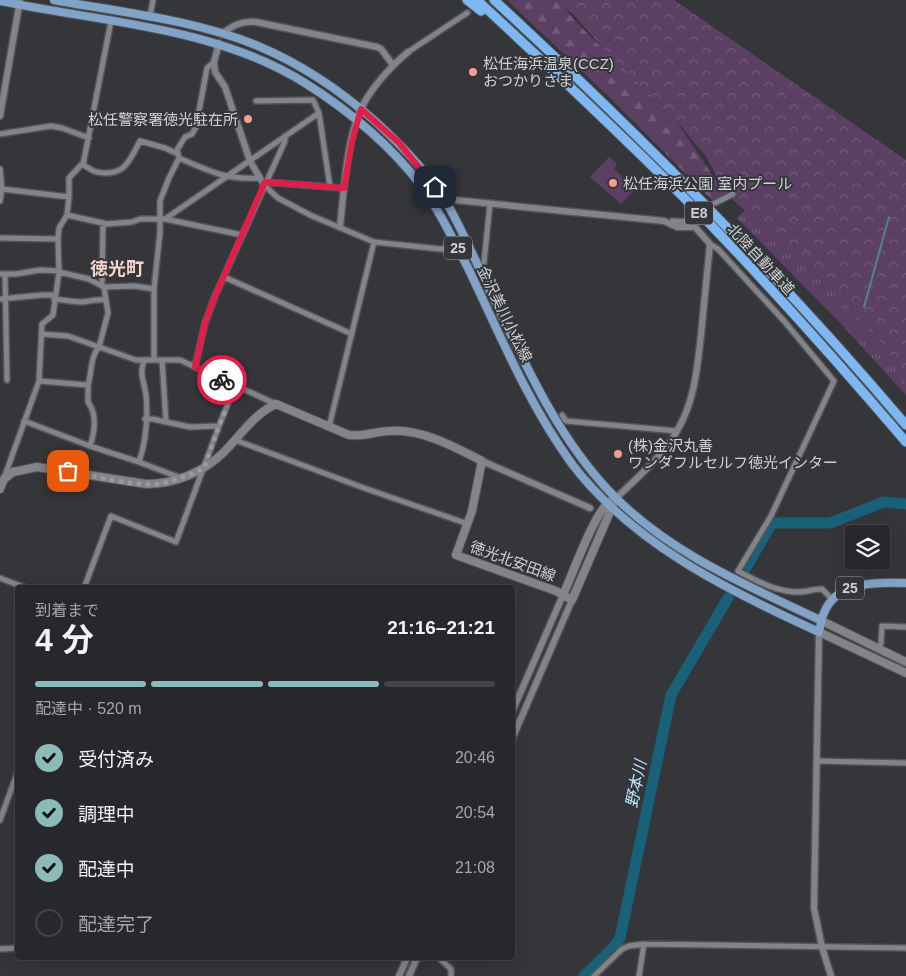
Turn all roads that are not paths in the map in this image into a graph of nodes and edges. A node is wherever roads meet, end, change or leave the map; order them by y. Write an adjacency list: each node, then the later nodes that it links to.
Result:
1 (54, 0): 10 (main road, 金沢美川小松線 / 25)
2 (153, 0): 10 (street)
3 (467, 0): 18 (highway)
4 (477, 0): 18 (highway, 北陸自動車道 / E8)
5 (494, 0): 17 (highway, 北陸自動車道 / E8)
6 (498, 0): 17 (highway)
7 (0, 1): 8 (main road, 金沢美川小松線 / 25)
8 (20, 2): 11 (main road, 金沢美川小松線 / 25); 22 (street)
9 (467, 12): 14 (street)
10 (150, 16): 12 (main road, 金沢美川小松線 / 25)
11 (111, 21): 13 (main road, 金沢美川小松線 / 25); 26 (street)
12 (222, 34): 16 (street); 20 (main road, 金沢美川小松線 / 25)
13 (219, 43): 15 (street); 23 (main road, 金沢美川小松線 / 25)
14 (408, 52): 16 (street)
15 (214, 62): 27 (street); 28 (street)
16 (393, 64): 20 (street)
17 (566, 68): 82 (highway, 北陸自動車道 / E8)
18 (558, 75): 87 (highway, 北陸自動車道 / E8)
19 (256, 101): 21 (street)
20 (361, 109): 23 (street); 39 (main road, 金沢美川小松線 / 25)
21 (319, 113): 25 (street); 34 (street)
22 (0, 116)
23 (357, 120): 35 (street); 54 (main road, 金沢美川小松線 / 25)
24 (0, 134): 26 (street)
25 (285, 136): 28 (street); 33 (street)
26 (89, 138): 29 (street)
27 (178, 156): 29 (street); 31 (street); 44 (street)
28 (250, 161): 31 (street); 32 (street)
29 (84, 165): 38 (street)
30 (0, 169): 36 (street)
31 (225, 177): 32 (street); 44 (street)
32 (259, 178): 33 (street)
33 (264, 184): 34 (street); 48 (street); 49 (street)
34 (330, 187): 35 (street)
35 (344, 188): 48 (street)
36 (2, 189): 38 (street); 40 (street)
37 (733, 194): 41 (street)
38 (69, 197): 43 (street)
39 (444, 199): 42 (street); 95 (main road, 金沢美川小松線 / 25)
40 (0, 201)
41 (715, 203)
42 (490, 204): 47 (street); 55 (street)
43 (67, 215): 46 (street); 51 (street)
44 (163, 219): 46 (street); 49 (street); 60 (street)
45 (696, 222): 47 (street)
46 (103, 223): 59 (street)
47 (672, 225): 53 (street)
48 (340, 227): 52 (street)
49 (242, 235): 58 (street)
50 (0, 238): 51 (street)
51 (58, 239): 56 (street)
52 (374, 242): 54 (street); 67 (street)
53 (710, 244): 85 (street); 104 (street)
54 (457, 247): 96 (main road, 金沢美川小松線 / 25)
55 (484, 262)
56 (59, 272): 57 (street); 59 (street); 61 (street)
57 (2, 275): 62 (street)
58 (224, 277): 67 (street); 72 (street)
59 (103, 286): 60 (street); 63 (street)
60 (154, 289): 70 (street)
61 (55, 297): 62 (street); 63 (street); 66 (street)
62 (3, 299): 65 (street)
63 (106, 300): 68 (street)
64 (0, 333): 65 (street)
65 (7, 334): 73 (street)
66 (41, 334): 68 (street); 74 (street)
67 (352, 334): 84 (street)
68 (99, 347): 69 (street); 75 (street)
69 (144, 360): 70 (street); 79 (street)
70 (154, 360): 71 (street)
71 (162, 360): 72 (street); 81 (street)
72 (195, 367): 76 (street)
73 (7, 380)
74 (39, 382): 75 (street); 80 (street)
75 (88, 385): 88 (street)
76 (234, 385): 77 (street); 83 (street)
77 (276, 404): 84 (main road); 86 (main road)
78 (562, 416): 85 (street)
79 (146, 419): 81 (street); 90 (street)
80 (24, 421): 88 (street); 93 (street)
81 (166, 422): 83 (street)
82 (906, 425)
83 (219, 426): 91 (street)
84 (328, 427): 89 (main road)
85 (677, 431): 95 (street)
86 (235, 440): 91 (main road); 98 (street)
87 (906, 442)
88 (90, 446): 90 (street)
89 (482, 461): 97 (street); 98 (main road, 徳光北安田線)
90 (139, 462): 92 (street)
91 (204, 468): 92 (main road); 102 (street)
92 (181, 478): 93 (main road)
93 (4, 479): 94 (main road)
94 (0, 489)
95 (616, 498): 96 (main road, 徳光北安田線); 106 (main road, 金沢美川小松線 / 25)
96 (609, 505): 103 (main road, 徳光北安田線); 105 (main road, 徳光北安田線); 108 (main road, 金沢美川小松線 / 25)
97 (590, 508)
98 (468, 524): 103 (main road, 徳光北安田線)
99 (0, 578): 101 (street)
100 (906, 583): 104 (main road, 25)
101 (18, 585)
102 (85, 585)
103 (563, 595): 105 (main road, 徳光北安田線); 112 (street)
104 (832, 599): 106 (main road, 25)
105 (572, 600): 113 (street)
106 (822, 621): 108 (main road, 25); 109 (main road)
107 (906, 627): 109 (street)
108 (819, 632): 111 (main road); 114 (street)
109 (879, 649): 110 (main road)
110 (906, 662)
111 (906, 673)
112 (515, 705)
113 (515, 732)
114 (816, 761): 115 (street); 119 (street)
115 (906, 763)
116 (15, 779): 117 (street)
117 (0, 820)
118 (644, 944): 119 (street); 129 (street); 130 (street)
119 (822, 946): 121 (street); 131 (street)
120 (15, 948): 122 (street)
121 (906, 948)
122 (0, 949)
123 (406, 960): 126 (street)
124 (416, 960): 127 (street)
125 (441, 960): 128 (street)
126 (399, 976)
127 (409, 976)
128 (452, 976)
129 (594, 976)
130 (638, 976)
131 (831, 976)

